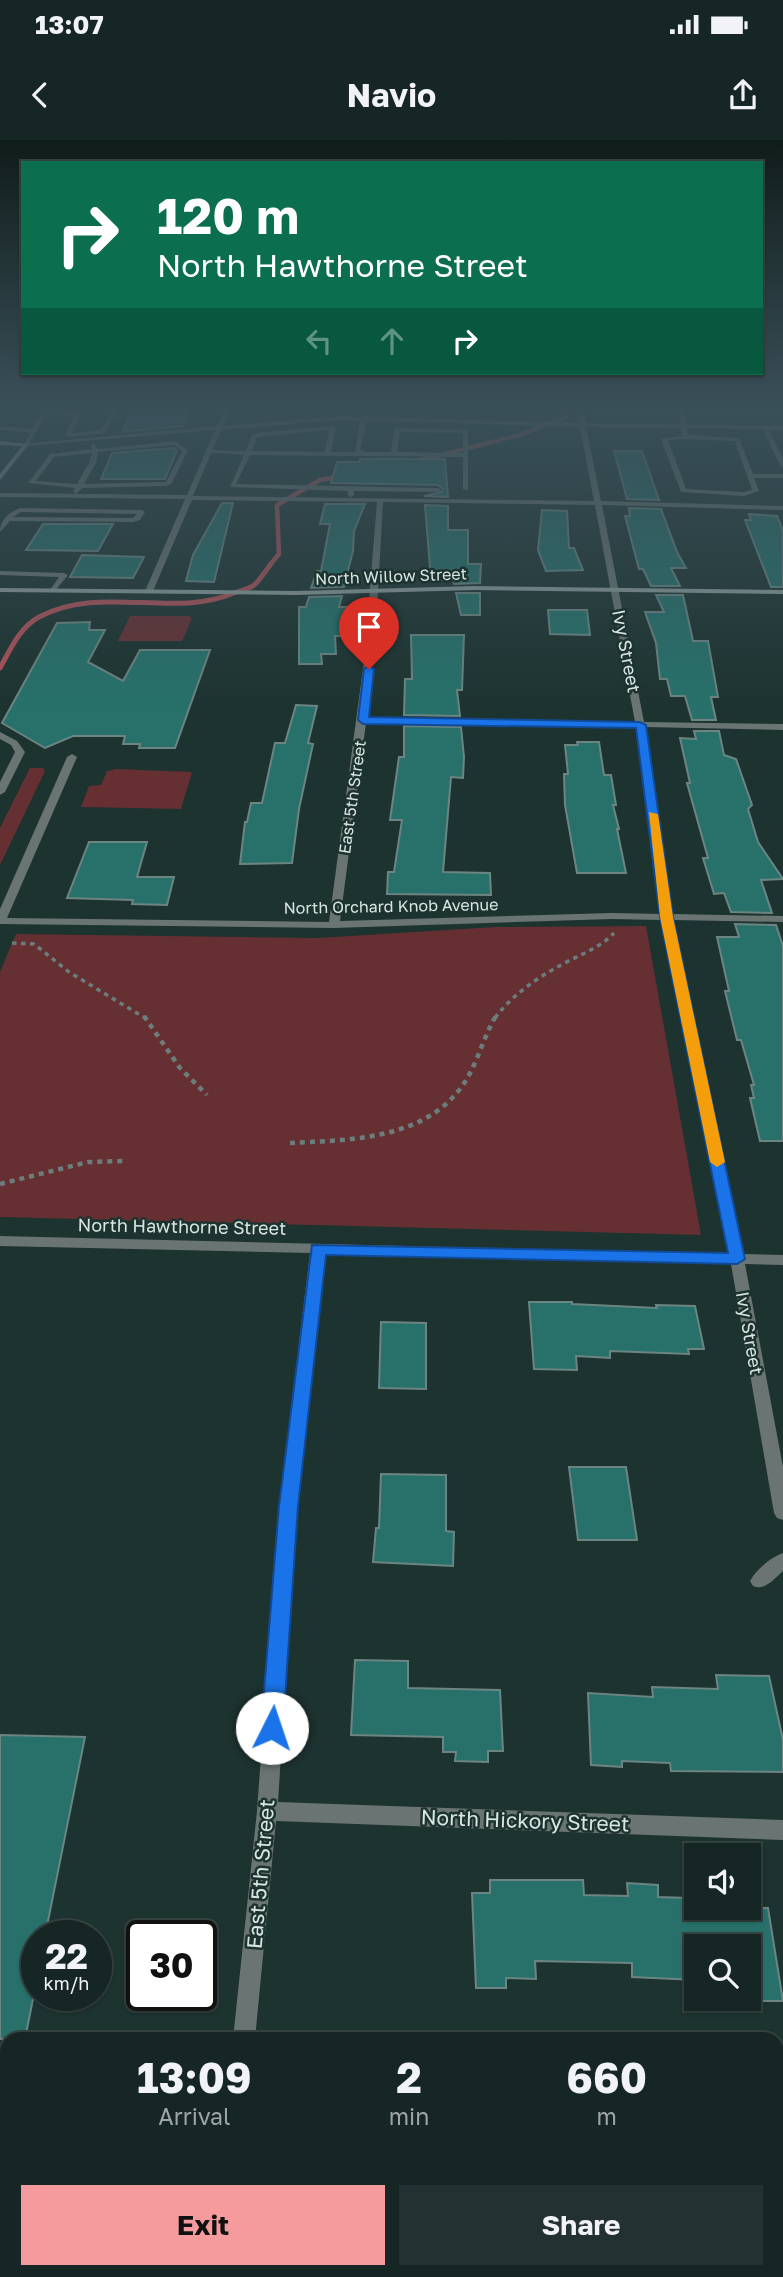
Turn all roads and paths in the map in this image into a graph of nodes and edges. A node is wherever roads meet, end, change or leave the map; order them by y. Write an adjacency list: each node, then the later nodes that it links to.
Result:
1 (183, 509): 11 (street)
2 (380, 509): 12 (street, East 5th Street)
3 (597, 509): 10 (street, Ivy Street)
4 (76, 510): 5 (street); 5 (street)
5 (8, 519): 6 (street)
6 (0, 530)
7 (0, 573): 9 (street)
8 (0, 590): 9 (main road, North Willow Street)
9 (54, 590): 11 (main road, North Willow Street)
10 (615, 590): 12 (main road, North Willow Street); 13 (main road, North Willow Street); 15 (street, Ivy Street)
11 (149, 591): 12 (main road, North Willow Street)
12 (377, 591): 14 (street, East 5th Street)
13 (783, 592)
14 (363, 720): 15 (street); 24 (street, East 5th Street)
15 (640, 725): 16 (street); 21 (street, Ivy Street)
16 (783, 727)
17 (0, 735): 19 (street)
18 (72, 757): 23 (street)
19 (0, 792)
20 (612, 916): 21 (street, North Orchard Knob Avenue); 24 (street, North Orchard Knob Avenue); 27 (path)
21 (667, 917): 22 (street, North Orchard Knob Avenue); 32 (street, Ivy Street)
22 (783, 919)
23 (0, 921): 24 (street, North Orchard Knob Avenue)
24 (334, 925)
25 (12, 943): 26 (path)
26 (208, 1095)
27 (290, 1143)
28 (124, 1161): 29 (path)
29 (0, 1184)
30 (0, 1241): 31 (street, North Hawthorne Street)
31 (318, 1249): 32 (street, North Hawthorne Street); 37 (street, East 5th Street)
32 (737, 1259): 33 (street, North Hawthorne Street); 34 (street, Ivy Street)
33 (783, 1260)
34 (783, 1513)
35 (783, 1560): 36 (street)
36 (759, 1581)
37 (267, 1811): 38 (street, North Hickory Street); 39 (street, East 5th Street)
38 (783, 1830)
39 (245, 2032)

